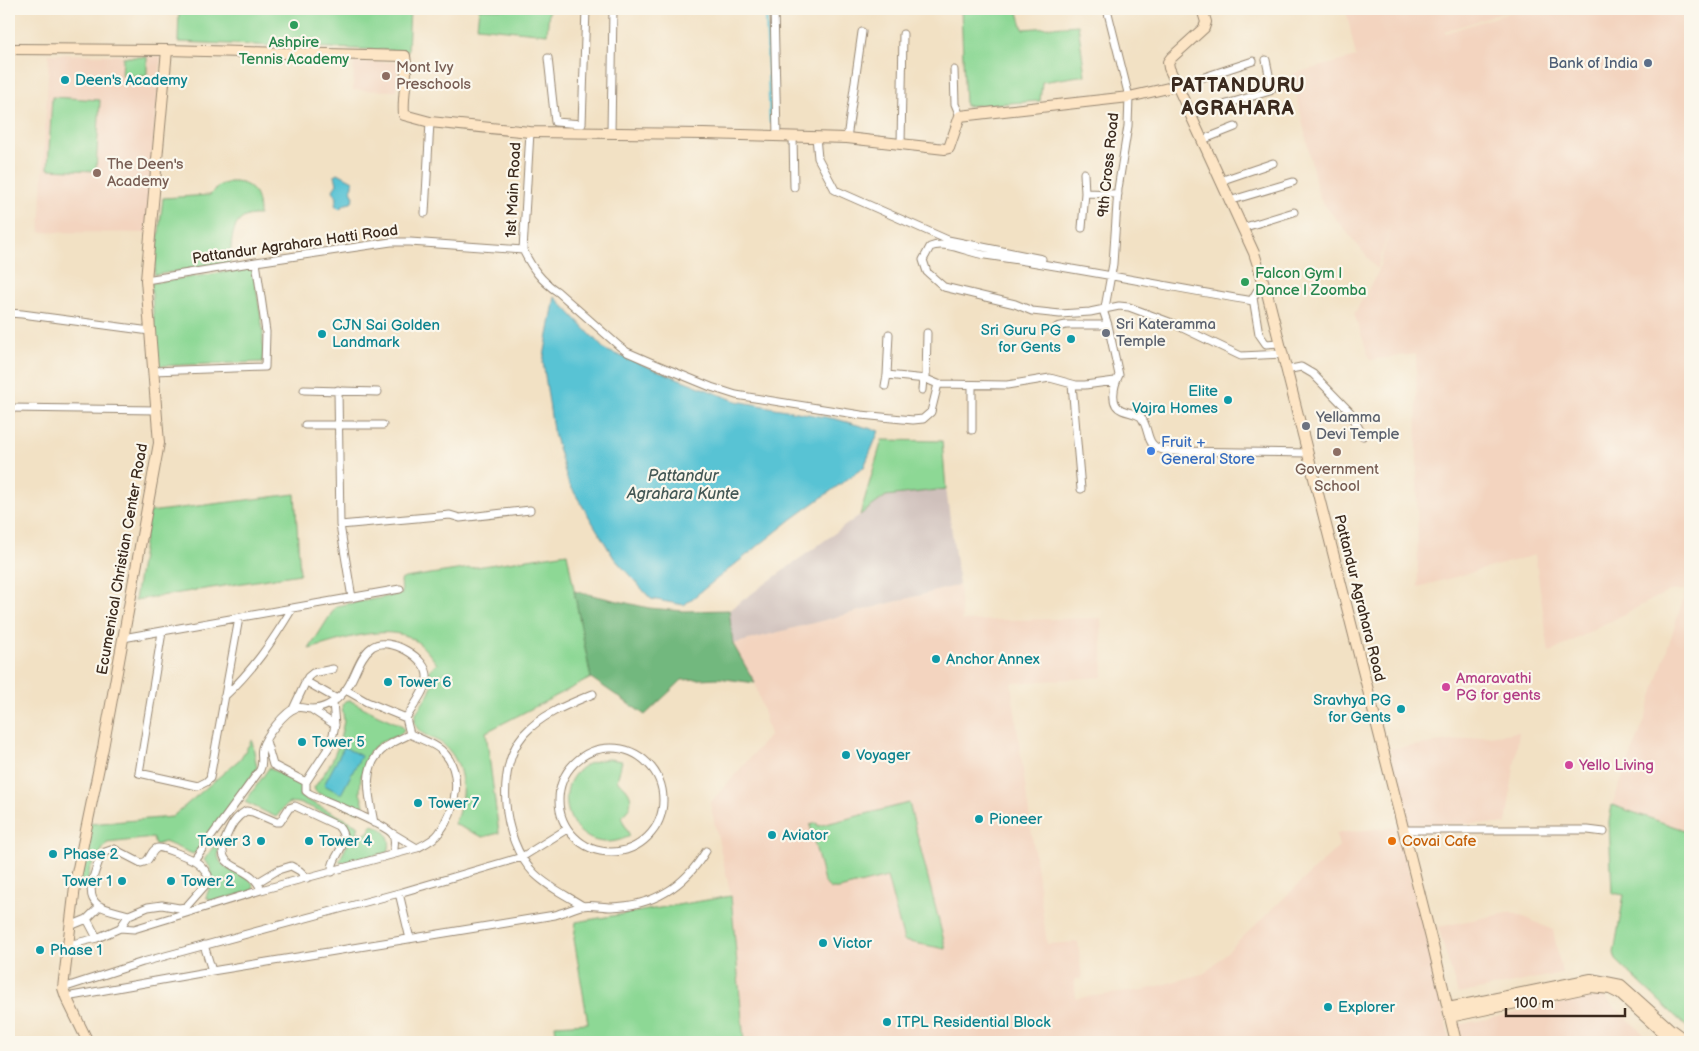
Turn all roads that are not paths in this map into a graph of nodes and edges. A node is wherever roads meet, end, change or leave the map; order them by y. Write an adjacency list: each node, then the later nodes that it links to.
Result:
1 (586, 9): 20 (street)
2 (613, 9): 22 (street)
3 (774, 9): 23 (street)
4 (1107, 9): 15 (street, 9th Cross Road)
5 (1202, 9): 14 (street, Pattandur Agrahara Road)
6 (862, 32): 26 (street)
7 (903, 34): 28 (street)
8 (9, 49): 9 (street)
9 (167, 50): 18 (street); 45 (street, Ecumenical Christian Center Road)
10 (548, 58): 20 (street)
11 (1266, 60): 16 (street)
12 (1253, 61): 14 (street)
13 (954, 70): 17 (street)
14 (1177, 86): 15 (street); 16 (street, Pattandur Agrahara Road)
15 (1129, 97): 17 (street); 35 (street, 9th Cross Road)
16 (1190, 115): 27 (street, Pattandur Agrahara Road)
17 (960, 116): 28 (street)
18 (430, 122): 21 (street); 38 (street)
19 (1235, 127): 27 (street)
20 (568, 128): 21 (street); 22 (street)
21 (530, 132): 41 (street, 1st Main Road)
22 (611, 132): 23 (street)
23 (777, 135): 24 (street)
24 (793, 137): 25 (street); 33 (street)
25 (816, 137): 26 (street); 42 (street)
26 (847, 138): 28 (street)
27 (1202, 140): 31 (street, Pattandur Agrahara Road)
28 (901, 144)
29 (1273, 163): 31 (street)
30 (1084, 173): 34 (street)
31 (1220, 181): 36 (street, Pattandur Agrahara Road)
32 (1293, 182): 36 (street)
33 (794, 187)
34 (1085, 192): 35 (street); 39 (street)
35 (1118, 194): 44 (street, 9th Cross Road)
36 (1229, 200): 40 (street, Pattandur Agrahara Road)
37 (1294, 212): 40 (street)
38 (425, 213)
39 (1082, 228)
40 (1242, 228): 46 (street, Pattandur Agrahara Road)
41 (523, 250): 43 (street, Pattandur Agrahara Hatti Road); 62 (street)
42 (1042, 259)
43 (256, 262): 45 (street, Pattandur Agrahara Hatti Road); 58 (street)
44 (1110, 276): 47 (street); 48 (street, 9th Cross Road); 48 (street)
45 (146, 280): 52 (street, Ecumenical Christian Center Road)
46 (1265, 286): 47 (street); 55 (street, Pattandur Agrahara Road)
47 (1253, 301): 55 (street)
48 (1104, 308): 50 (street, 9th Cross Road); 56 (street)
49 (9, 313): 52 (street)
50 (1108, 325): 51 (street); 61 (street, 9th Cross Road)
51 (1057, 327)
52 (150, 331): 58 (street, Ecumenical Christian Center Road)
53 (927, 333): 60 (street)
54 (889, 334): 59 (street)
55 (1280, 343): 56 (street, Pattandur Agrahara Road)
56 (1282, 354): 57 (street, Pattandur Agrahara Road)
57 (1286, 370): 76 (street); 77 (street, Pattandur Agrahara Road)
58 (153, 372): 71 (street, Ecumenical Christian Center Road)
59 (887, 375): 60 (street); 65 (street)
60 (924, 379): 62 (street); 68 (street)
61 (1116, 381): 63 (street); 77 (street)
62 (938, 384): 64 (street)
63 (1072, 384): 64 (street); 78 (street)
64 (972, 385): 75 (street)
65 (885, 386)
66 (304, 390): 67 (street)
67 (338, 390): 69 (street); 73 (street)
68 (922, 390)
69 (378, 392)
70 (9, 408): 71 (street)
71 (157, 410): 86 (street, Ecumenical Christian Center Road)
72 (305, 424): 73 (street)
73 (338, 425): 74 (street); 80 (street)
74 (383, 425)
75 (972, 430)
76 (1363, 436)
77 (1308, 453): 104 (street, Pattandur Agrahara Road)
78 (1080, 489)
79 (530, 510): 80 (street)
80 (340, 525): 82 (street)
81 (400, 589): 82 (street)
82 (352, 598): 83 (street)
83 (292, 609): 84 (street); 91 (street)
84 (238, 618): 85 (street); 91 (street)
85 (162, 632): 86 (street); 91 (street)
86 (123, 638): 121 (street, Ecumenical Christian Center Road)
87 (333, 669): 88 (street)
88 (305, 681): 92 (street); 93 (street)
89 (346, 690): 92 (street); 95 (street); 95 (street)
90 (593, 694): 110 (street)
91 (224, 697)
92 (335, 701): 94 (street); 96 (street)
93 (293, 709): 94 (street); 98 (street)
94 (311, 709): 96 (street)
95 (406, 718): 97 (street)
96 (335, 725): 99 (street)
97 (410, 734): 102 (street); 107 (street)
98 (266, 741): 99 (street); 100 (street)
99 (306, 782): 102 (street)
100 (236, 804): 101 (street); 111 (street)
101 (246, 811): 112 (street); 114 (street)
102 (374, 823): 106 (street)
103 (567, 829): 103 (street); 110 (street)
104 (1404, 830): 105 (street); 129 (street, Pattandur Agrahara Road)
105 (1604, 832)
106 (392, 833): 107 (street); 109 (street)
107 (417, 848): 109 (street)
108 (706, 851): 118 (street)
109 (393, 854): 112 (street)
110 (522, 857): 116 (street); 118 (street)
111 (194, 860): 117 (street); 119 (street)
112 (332, 872): 113 (street)
113 (307, 878): 114 (street); 115 (street)
114 (258, 882): 115 (street)
115 (261, 890): 122 (street)
116 (399, 894): 124 (street); 126 (street)
117 (100, 906): 119 (street); 120 (street)
118 (583, 906): 124 (street)
119 (129, 915): 122 (street)
120 (88, 919): 121 (street); 123 (street)
121 (70, 926): 125 (street, Ecumenical Christian Center Road)
122 (120, 928): 123 (street)
123 (97, 938): 125 (street)
124 (410, 938): 127 (street)
125 (68, 945): 128 (street, Ecumenical Christian Center Road)
126 (204, 945): 127 (street); 128 (street)
127 (212, 971): 128 (street)
128 (65, 993): 130 (street)
129 (1449, 1013): 131 (street, Pattandur Agrahara Road); 132 (street); 133 (street)
130 (88, 1042)
131 (1456, 1042)
132 (1673, 1042)
133 (1688, 1042)

